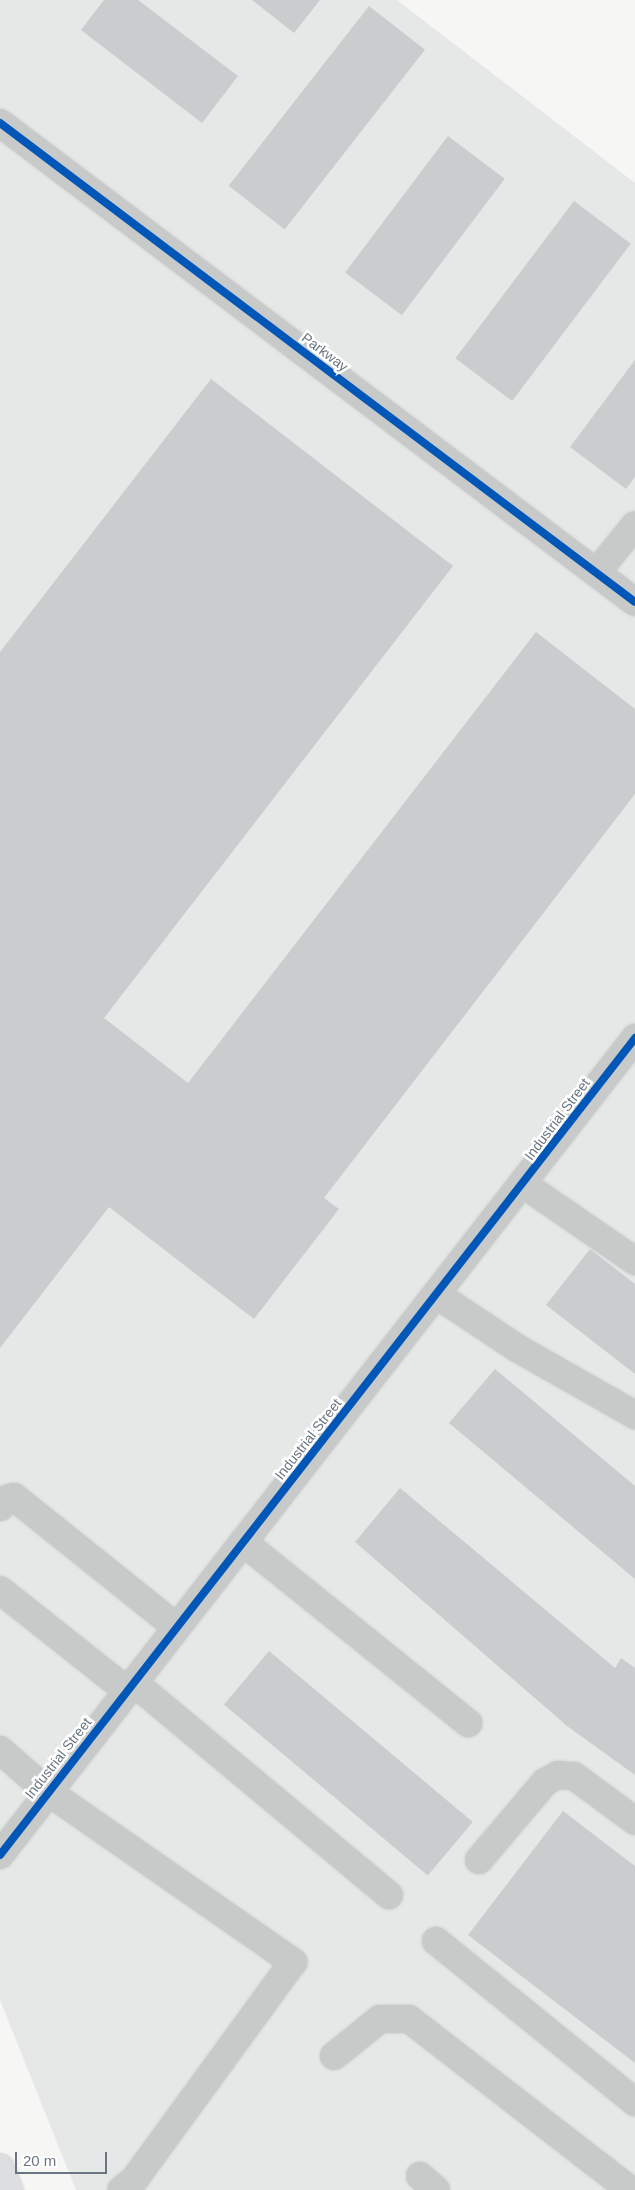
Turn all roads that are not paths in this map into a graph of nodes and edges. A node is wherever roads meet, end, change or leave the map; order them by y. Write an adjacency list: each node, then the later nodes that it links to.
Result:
1 (0, 123): 3 (street, Parkway)
2 (635, 525): 3 (street)
3 (597, 572): 4 (street, Parkway)
4 (635, 602)
5 (635, 1038): 6 (street, Industrial Street)
6 (523, 1184): 7 (street); 8 (street, Industrial Street)
7 (635, 1261)
8 (437, 1294): 9 (street); 11 (street, Industrial Street)
9 (635, 1415)
10 (0, 1507): 13 (street)
11 (243, 1542): 13 (street, Industrial Street); 15 (street)
12 (0, 1590): 14 (street)
13 (176, 1627): 14 (street, Industrial Street)
14 (130, 1686): 17 (street, Industrial Street); 21 (street)
15 (468, 1723)
16 (0, 1750): 17 (street)
17 (47, 1791): 19 (street, Industrial Street); 27 (street)
18 (635, 1820): 20 (street)
19 (0, 1855)
20 (479, 1860)
21 (390, 1895)
22 (436, 1941): 24 (street)
23 (334, 2056): 28 (street)
24 (635, 2102)
25 (0, 2168): 26 (main road)
26 (9, 2190)
27 (121, 2190)
28 (630, 2190)

